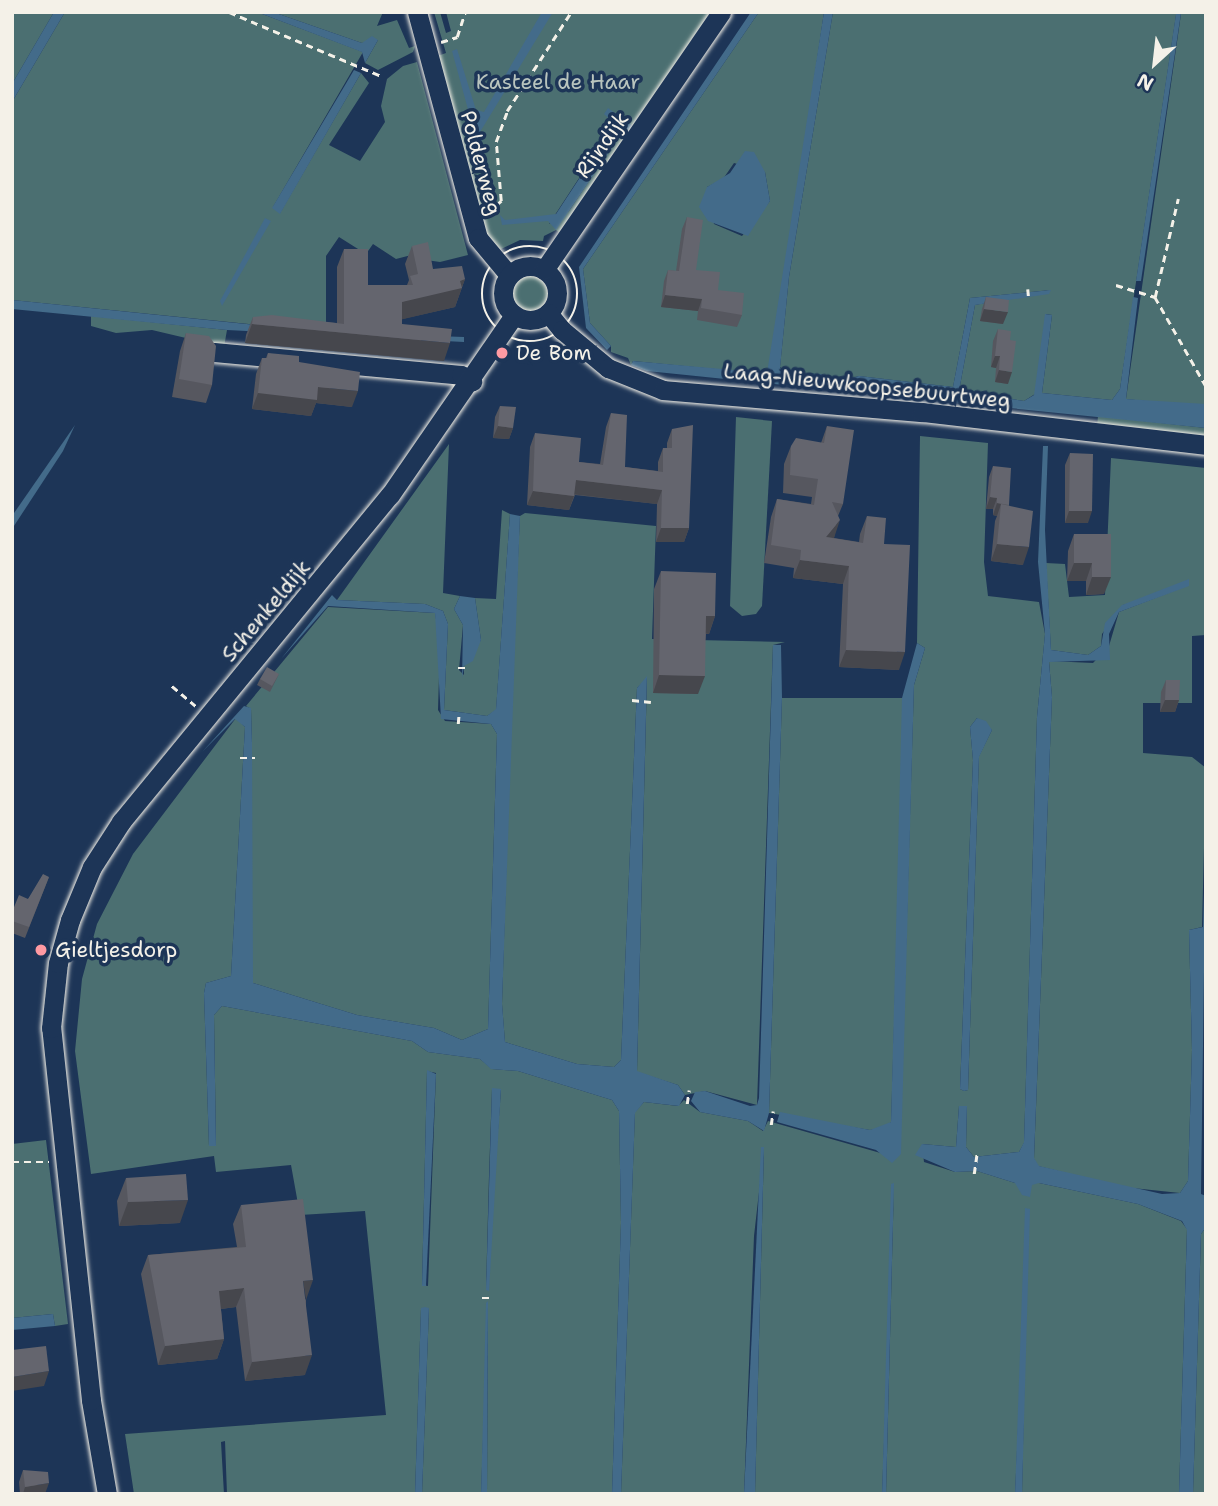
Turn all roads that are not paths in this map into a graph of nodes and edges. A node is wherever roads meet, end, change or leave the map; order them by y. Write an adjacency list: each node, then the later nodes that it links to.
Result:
1 (416, 12): 4 (street, Polderweg)
2 (721, 12): 3 (street, Rijndijk)
3 (544, 270): 4 (street); 5 (street)
4 (509, 275): 6 (street)
5 (548, 313): 6 (street); 9 (street, Laag-Nieuwkoopsebuurtweg)
6 (514, 315): 8 (street)
7 (214, 352): 8 (street)
8 (472, 381): 10 (street, Schenkeldijk)
9 (1206, 445)
10 (107, 1494)

